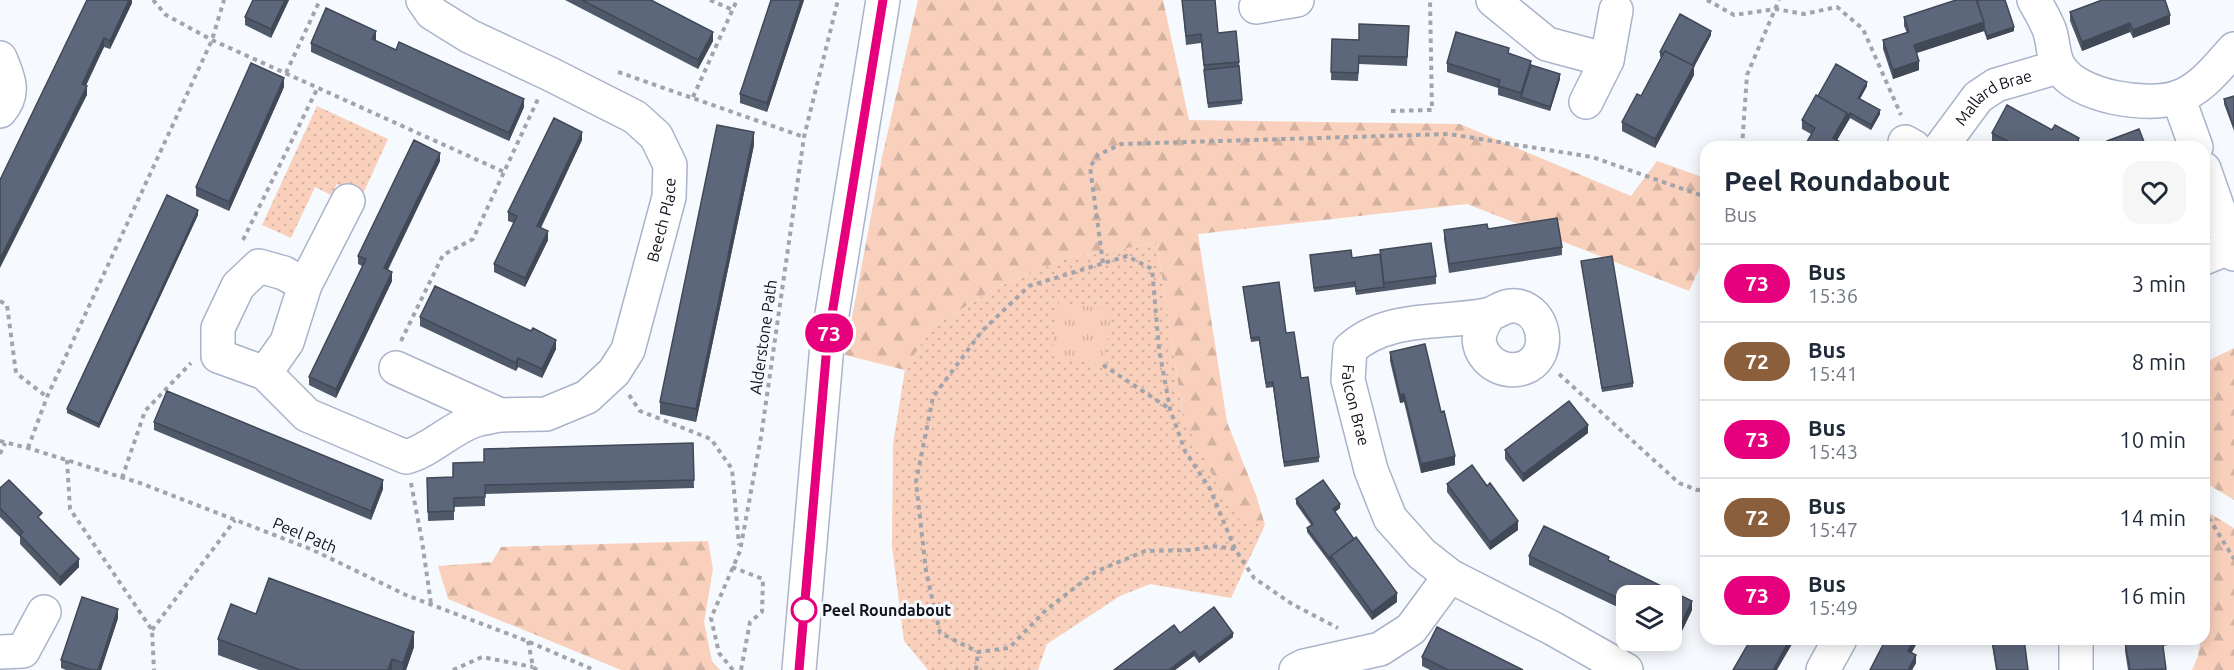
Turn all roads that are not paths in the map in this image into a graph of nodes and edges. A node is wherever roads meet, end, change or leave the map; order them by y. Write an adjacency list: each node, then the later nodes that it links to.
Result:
1 (423, 0): 24 (street, Beech Place)
2 (883, 0): 30 (street)
3 (1297, 0): 6 (street)
4 (1493, 0): 10 (street)
5 (2034, 0): 11 (street)
6 (1256, 7)
7 (1616, 10): 10 (street)
8 (2234, 49): 12 (street)
9 (0, 58): 14 (street)
10 (1606, 60): 13 (street)
11 (2058, 67): 12 (street); 15 (street, Mallard Brae)
12 (2178, 97): 16 (street)
13 (1586, 102)
14 (0, 111)
15 (1945, 141)
16 (2194, 141)
17 (2210, 196): 19 (street)
18 (348, 201): 20 (street)
19 (2223, 253)
20 (305, 285): 23 (street); 23 (street)
21 (1489, 315): 21 (street, Falcon Brae); 25 (street, Falcon Brae)
22 (396, 368): 24 (street, Beech Place)
23 (266, 373): 24 (street, Beech Place)
24 (500, 415)
25 (1450, 576): 31 (street); 32 (street, Falcon Brae)
26 (44, 612): 29 (street)
27 (1837, 645): 33 (street)
28 (2076, 645): 34 (street)
29 (0, 652)
30 (799, 670)
31 (1296, 670)
32 (1626, 670)
33 (1823, 670)
34 (2076, 670)

